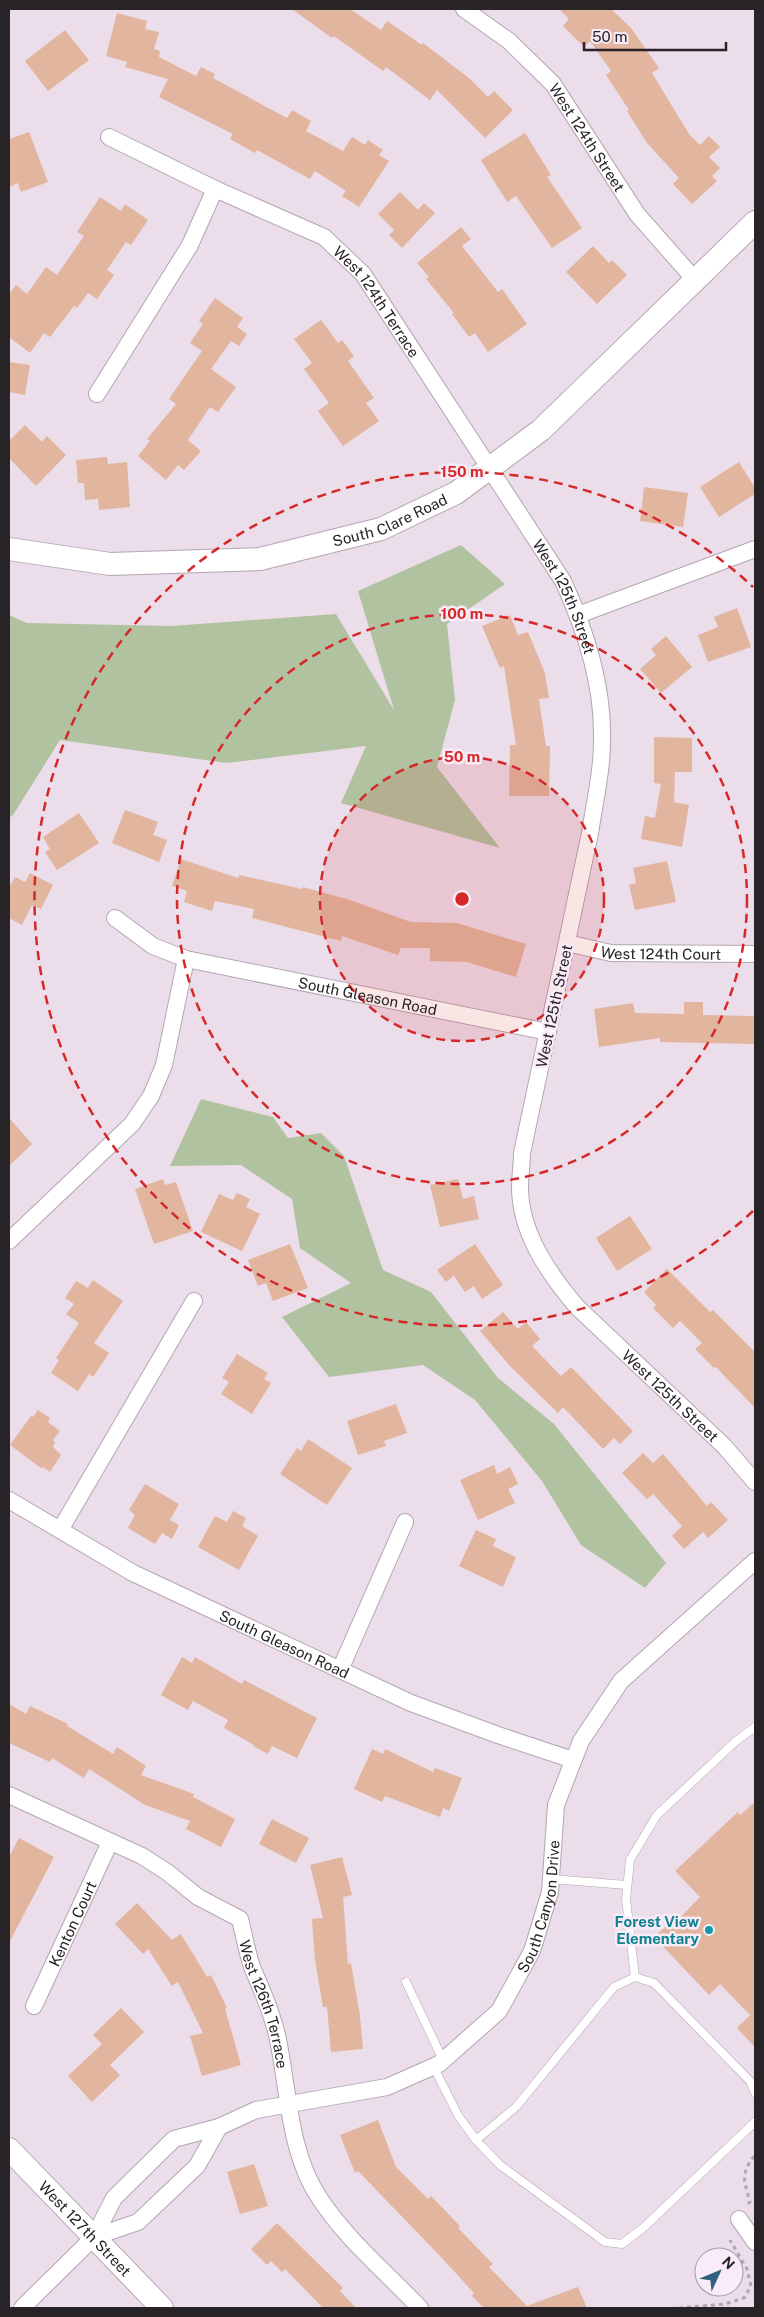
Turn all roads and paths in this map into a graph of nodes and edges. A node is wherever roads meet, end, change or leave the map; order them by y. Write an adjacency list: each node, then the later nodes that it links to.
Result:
1 (464, 9): 5 (street, West 124th Street)
2 (109, 137): 3 (street, West 124th Terrace)
3 (215, 189): 6 (street); 7 (street, West 124th Terrace)
4 (755, 222): 5 (street, South Clare Road)
5 (695, 280): 7 (street, South Clare Road)
6 (97, 394)
7 (489, 469): 8 (street, South Clare Road); 10 (street, West 125th Street)
8 (9, 549)
9 (755, 549): 10 (street)
10 (578, 615): 12 (street, West 125th Street)
11 (115, 918): 14 (street, South Gleason Road)
12 (567, 944): 13 (street, West 124th Court); 15 (street, West 125th Street)
13 (755, 954)
14 (186, 959): 15 (street, South Gleason Road); 16 (street)
15 (548, 1032): 18 (street, West 125th Street)
16 (9, 1241)
17 (194, 1301): 21 (street)
18 (755, 1482)
19 (9, 1500): 21 (street, South Gleason Road)
20 (405, 1522): 23 (street)
21 (60, 1530): 23 (street, South Gleason Road)
22 (755, 1560): 25 (street, South Canyon Drive)
23 (340, 1670): 25 (street, South Gleason Road)
24 (755, 1727): 29 (lane)
25 (573, 1760): 28 (street, South Canyon Drive)
26 (9, 1795): 27 (street, West 126th Terrace)
27 (110, 1842): 32 (street, Kenton Court); 35 (street, West 126th Terrace)
28 (551, 1879): 29 (lane); 33 (street, South Canyon Drive)
29 (628, 1885): 30 (lane)
30 (635, 1977): 34 (lane); 38 (lane)
31 (406, 1982): 33 (lane)
32 (34, 2006)
33 (438, 2063): 35 (street, South Canyon Drive); 38 (lane)
34 (755, 2092)
35 (289, 2104): 37 (street, South Canyon Drive); 47 (street, West 126th Terrace)
36 (755, 2122): 38 (lane)
37 (219, 2127): 43 (street); 43 (street, South Canyon Drive)
38 (476, 2140)
39 (9, 2149): 43 (street, West 127th Street)
40 (755, 2155): 41 (path)
41 (741, 2213): 44 (street)
42 (727, 2233): 48 (path)
43 (94, 2237): 45 (street); 46 (street, West 127th Street)
44 (755, 2242)
45 (22, 2308)
46 (162, 2308)
47 (420, 2308)
48 (679, 2308)

